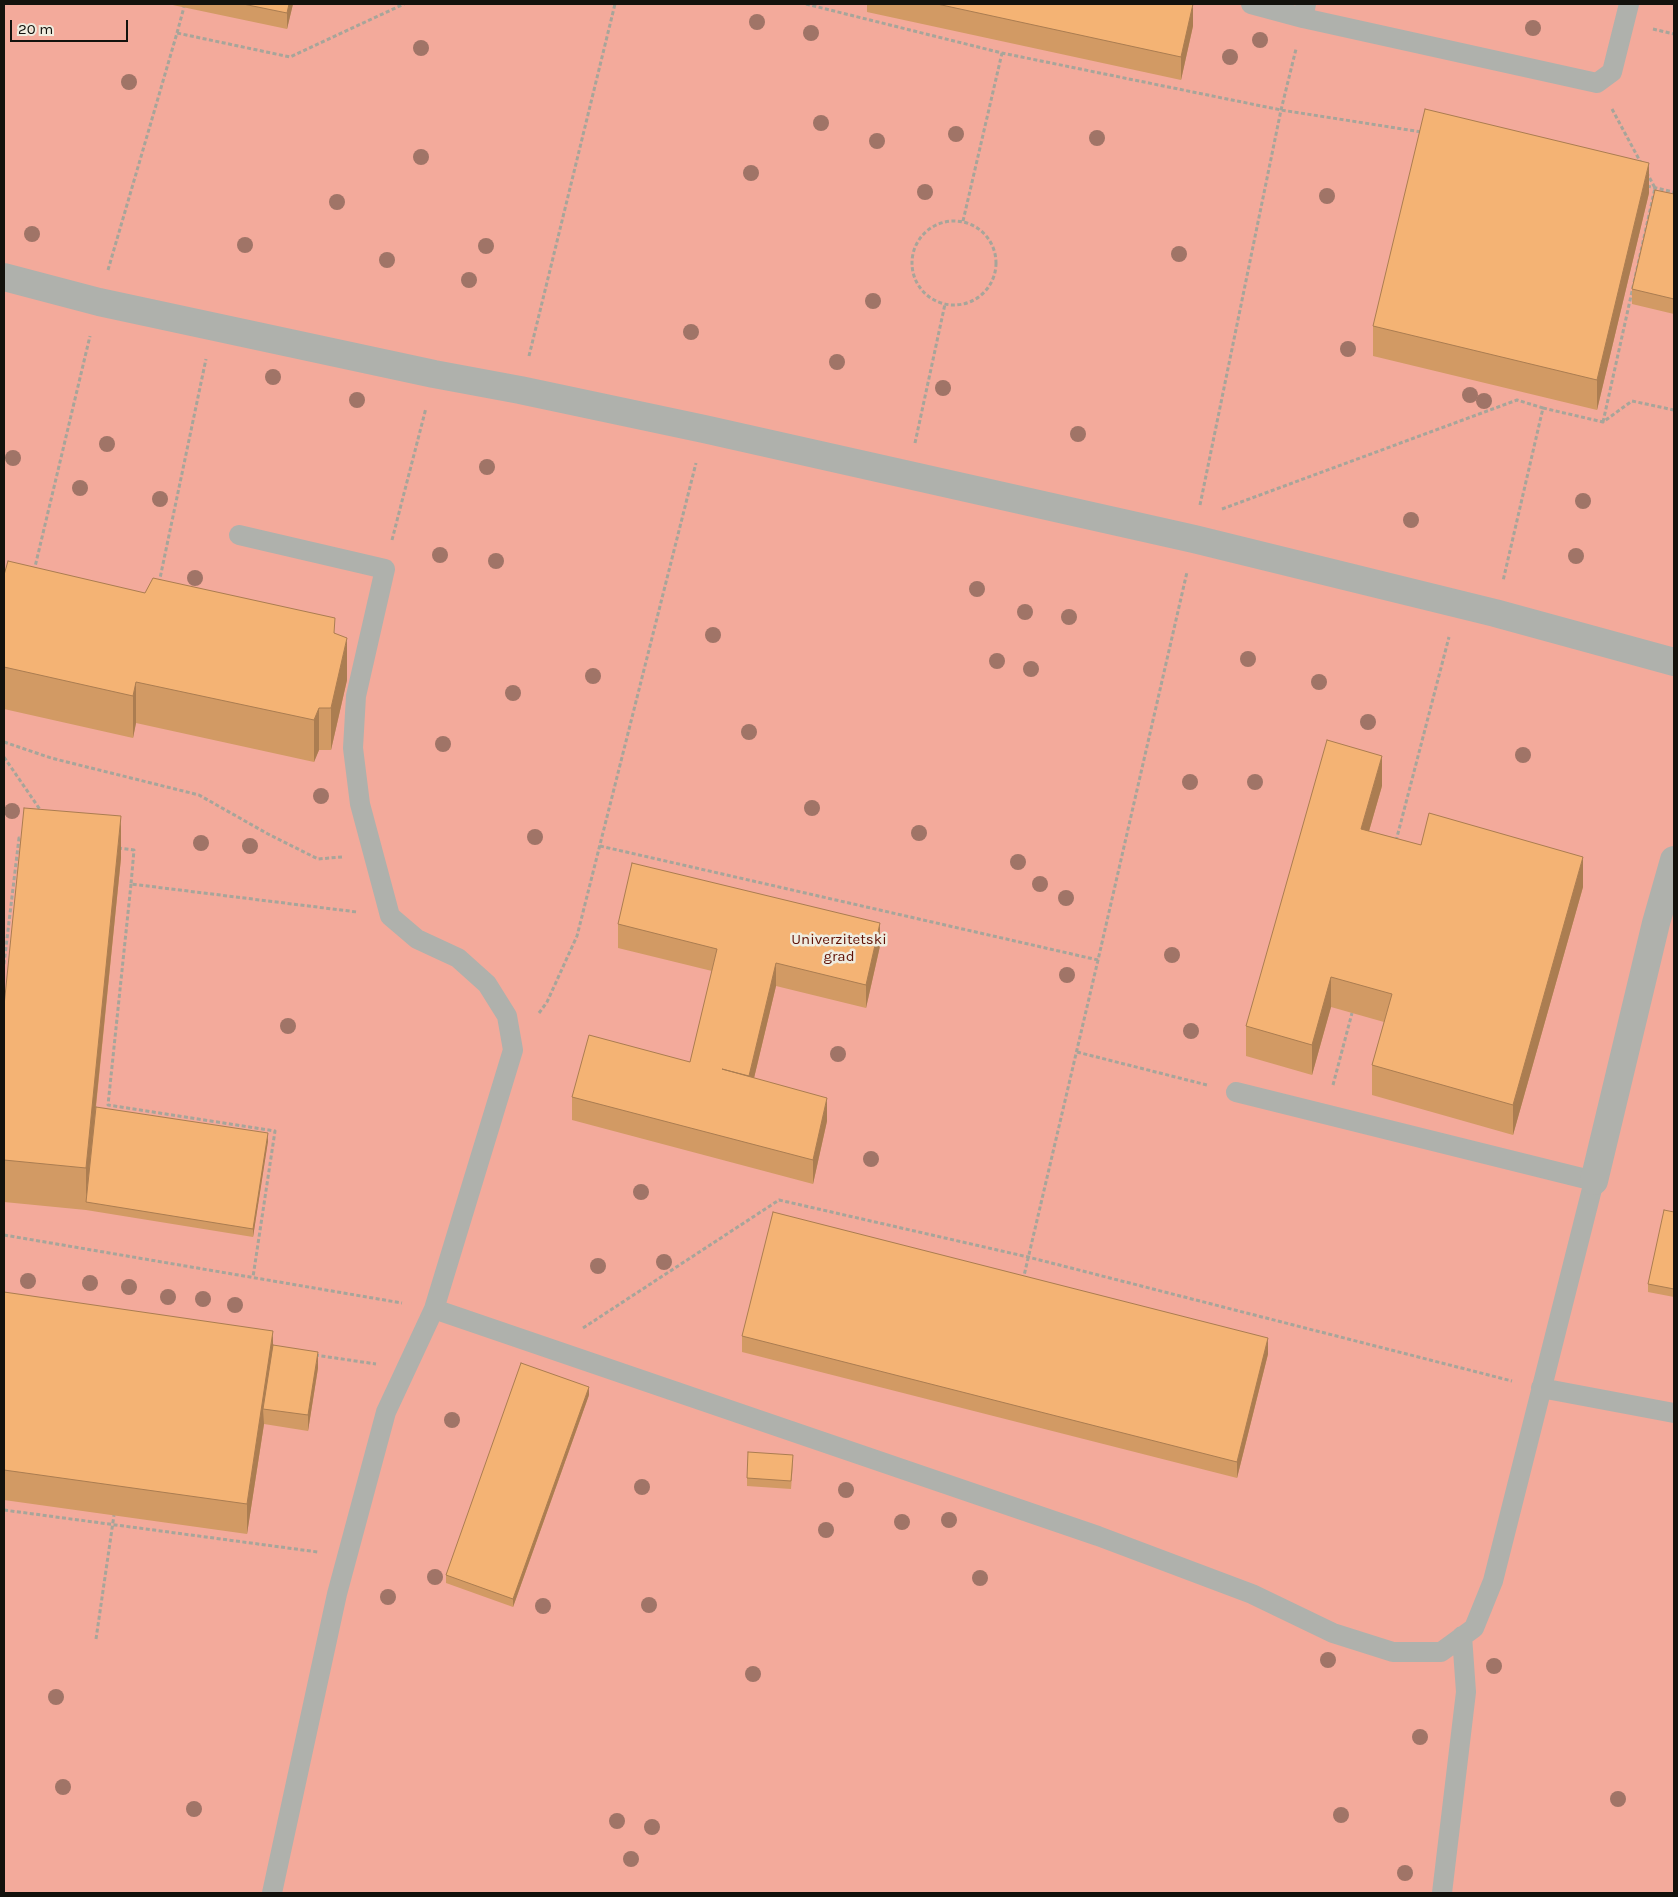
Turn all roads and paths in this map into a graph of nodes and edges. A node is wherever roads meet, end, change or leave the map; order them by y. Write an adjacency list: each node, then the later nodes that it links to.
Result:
1 (404, 4): 8 (path)
2 (614, 4): 22 (path)
3 (806, 4): 9 (path)
4 (1251, 4): 7 (lane)
5 (1629, 4): 10 (lane)
6 (184, 7): 8 (path)
7 (1305, 11): 10 (lane); 11 (path)
8 (177, 33): 18 (path)
9 (1002, 53): 11 (path); 16 (path)
10 (1597, 83): 14 (path)
11 (1281, 110): 12 (path); 28 (path)
12 (1432, 134)
13 (1645, 185): 14 (path)
14 (1655, 188): 15 (path); 25 (path)
15 (1674, 192)
16 (963, 221): 19 (path); 19 (path)
17 (4, 277): 18 (street)
18 (99, 302): 20 (street); 31 (path)
19 (945, 304): 27 (path)
20 (213, 326): 21 (street); 32 (path)
21 (434, 374): 22 (street); 30 (path)
22 (520, 390): 26 (street)
23 (1543, 408): 25 (path); 28 (path); 34 (path)
24 (1674, 410): 25 (path)
25 (1603, 422)
26 (704, 429): 27 (street); 41 (path)
27 (909, 474): 28 (street)
28 (1196, 528): 33 (street); 47 (path)
29 (239, 535): 30 (lane)
30 (385, 570): 40 (lane)
31 (33, 572)
32 (159, 584)
33 (1458, 603): 34 (street); 43 (path)
34 (1495, 613): 35 (street)
35 (1674, 662)
36 (4, 742): 40 (path)
37 (4, 757): 38 (path)
38 (46, 819)
39 (28, 839): 48 (path)
40 (370, 841): 46 (lane)
41 (600, 846): 47 (path); 50 (path)
42 (116, 848): 45 (path)
43 (1395, 848)
44 (1674, 860): 54 (street)
45 (130, 884): 46 (path); 57 (path)
46 (390, 916): 50 (lane)
47 (1098, 960): 51 (path)
48 (4, 964)
49 (1352, 1013): 53 (path)
50 (513, 1050): 59 (lane)
51 (1077, 1052): 52 (path); 56 (path)
52 (1236, 1092): 53 (lane)
53 (1326, 1114): 54 (lane)
54 (1594, 1181): 63 (lane)
55 (4, 1235): 57 (path)
56 (1028, 1257): 58 (path); 60 (path); 63 (path)
57 (253, 1277): 59 (path)
58 (1022, 1283)
59 (434, 1309): 60 (lane); 62 (lane)
60 (551, 1349): 69 (lane)
61 (308, 1354): 62 (path)
62 (406, 1369): 68 (lane)
63 (1541, 1388): 64 (lane); 69 (lane)
64 (1674, 1413)
65 (4, 1510): 67 (path)
66 (114, 1515): 67 (path)
67 (114, 1524): 68 (path); 70 (path)
68 (348, 1556): 71 (lane)
69 (1462, 1636): 72 (lane)
70 (96, 1640)
71 (272, 1893)
72 (1442, 1893)

